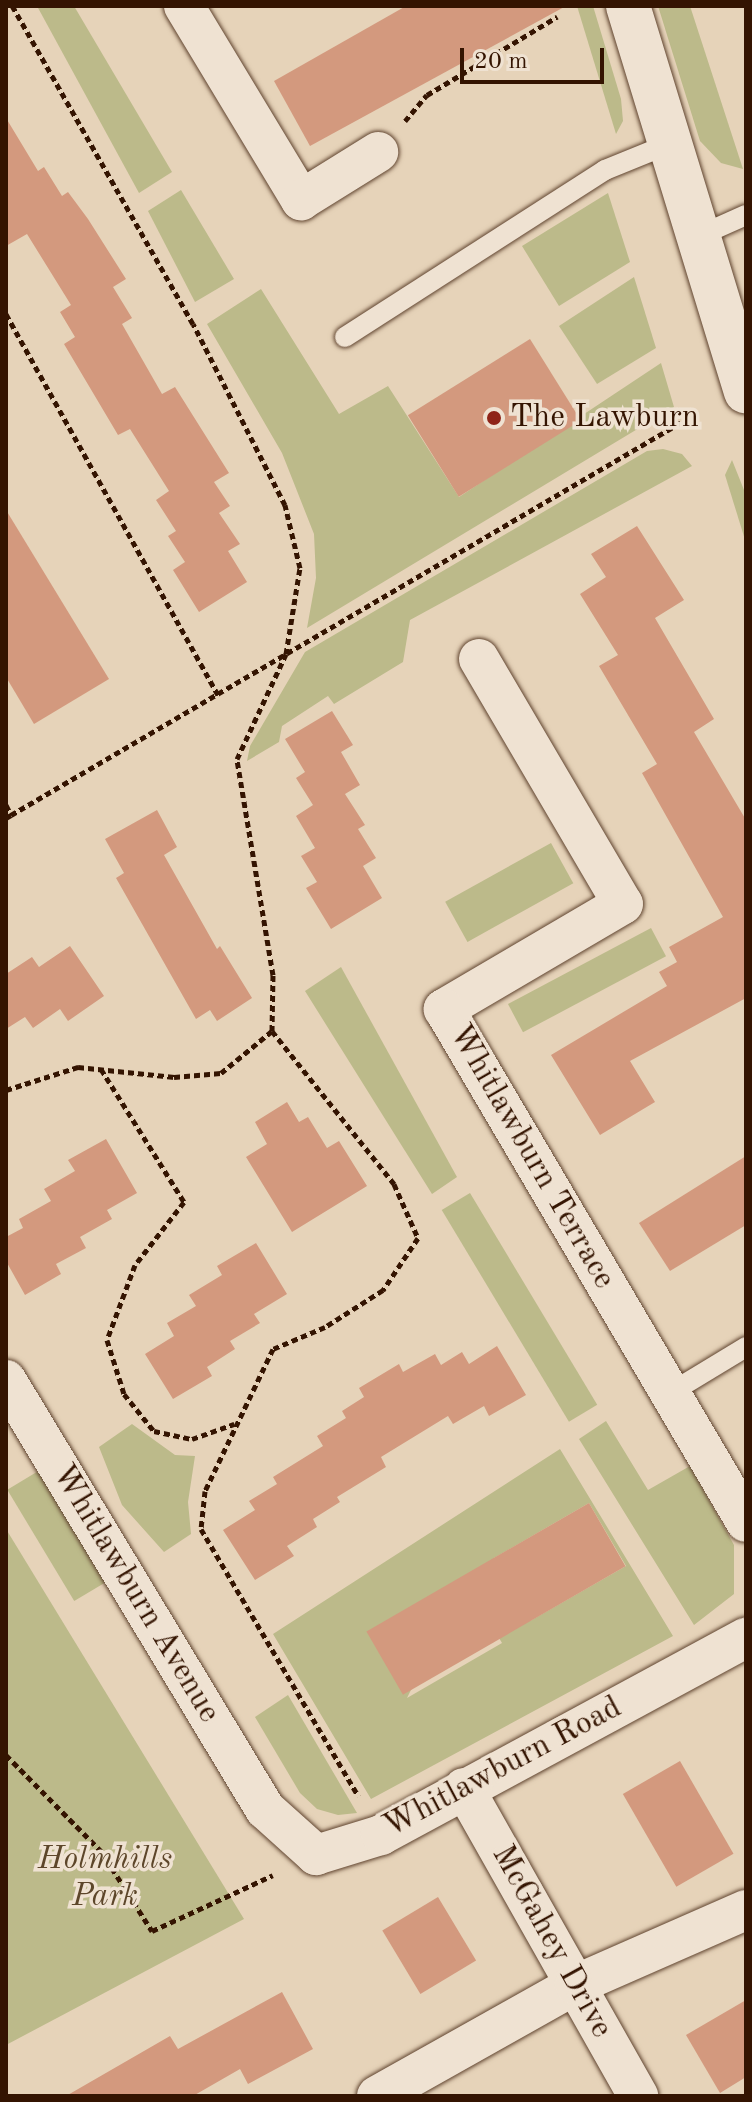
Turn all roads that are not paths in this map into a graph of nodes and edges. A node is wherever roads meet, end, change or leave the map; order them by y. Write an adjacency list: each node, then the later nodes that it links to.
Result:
1 (184, 6): 4 (street)
2 (628, 6): 3 (street)
3 (671, 143): 6 (street); 7 (lane)
4 (378, 152)
5 (746, 215): 6 (lane)
6 (701, 235): 8 (street)
7 (345, 337)
8 (746, 391)
9 (479, 659): 12 (street, Whitlawburn Terrace)
10 (746, 1347): 12 (lane)
11 (6, 1380): 16 (street, Whitlawburn Avenue)
12 (670, 1393): 13 (street, Whitlawburn Terrace)
13 (746, 1522)
14 (746, 1638): 15 (street, Whitlawburn Road)
15 (464, 1788): 16 (street, Whitlawburn Road); 18 (street, McGahey Drive)
16 (316, 1855)
17 (746, 1910): 18 (street)
18 (575, 1985): 19 (street); 20 (street, McGahey Drive)
19 (377, 2096)
20 (638, 2096)

